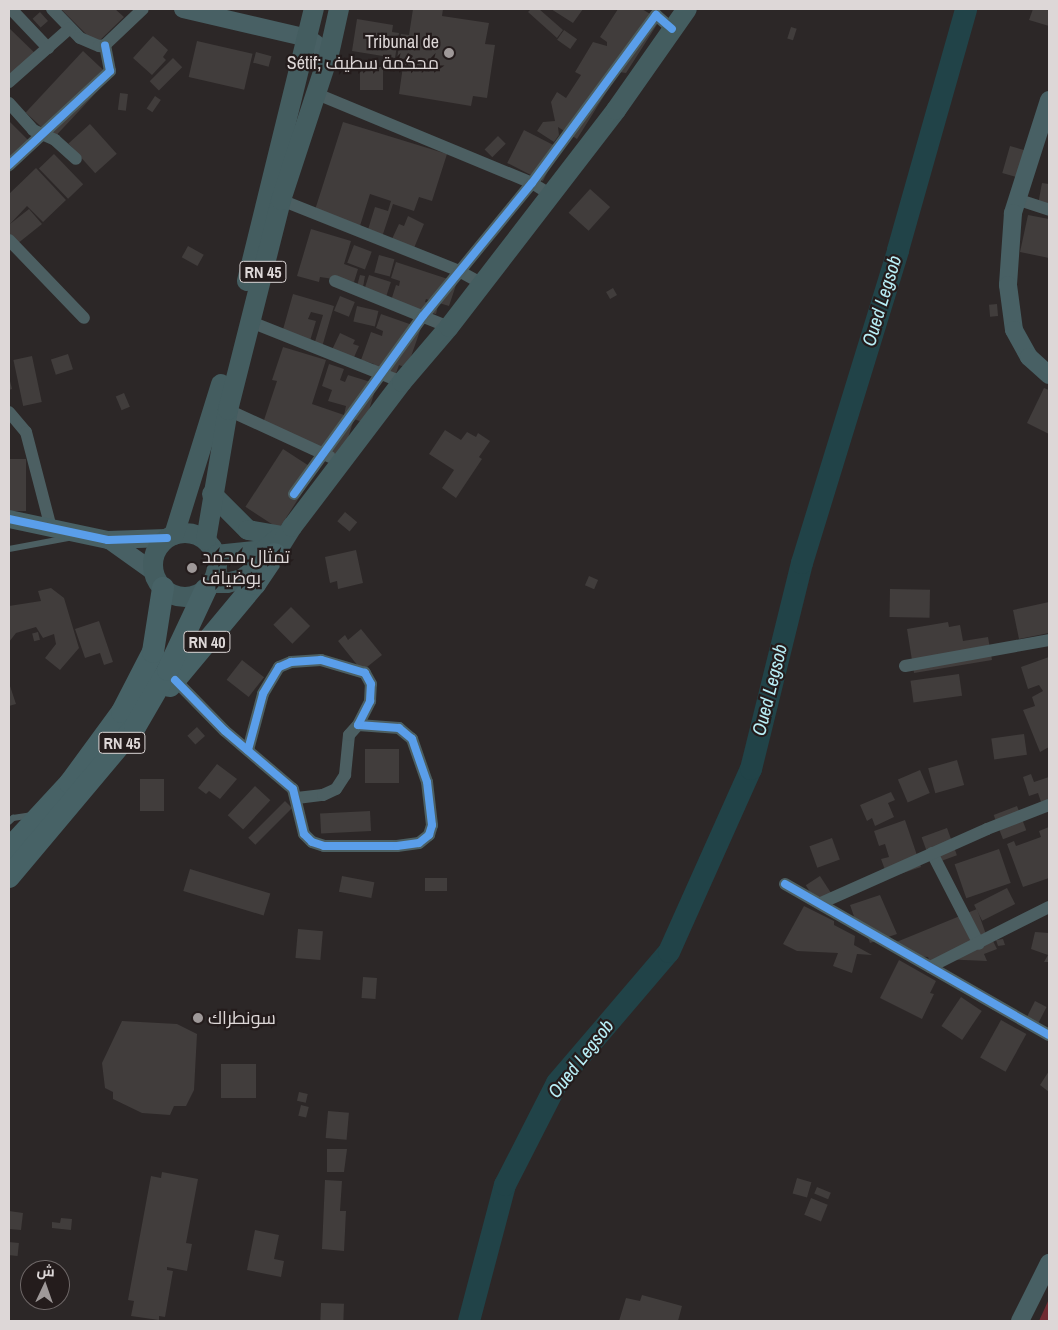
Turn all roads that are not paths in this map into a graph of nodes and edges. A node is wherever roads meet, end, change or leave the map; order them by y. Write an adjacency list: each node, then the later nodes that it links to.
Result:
1 (11, 9): 14 (street)
2 (52, 9): 10 (street)
3 (142, 9): 13 (street)
4 (183, 9): 8 (main road)
5 (314, 9): 12 (main road, RN 45)
6 (339, 9): 15 (main road, RN 45)
7 (688, 9): 11 (main road, RN 40)
8 (202, 12): 12 (main road)
9 (653, 12): 11 (street); 18 (street)
10 (70, 28): 13 (street); 14 (street)
11 (672, 29): 21 (main road, RN 40)
12 (308, 38): 15 (main road); 49 (main road, RN 45)
13 (105, 45): 22 (street)
14 (48, 48): 16 (street)
15 (329, 54): 17 (main road, RN 45)
16 (9, 82)
17 (316, 94): 25 (street); 28 (main road, RN 45)
18 (599, 94): 21 (street); 25 (street)
19 (1049, 100): 27 (main road)
20 (9, 103): 22 (street)
21 (616, 110): 26 (main road, RN 40)
22 (41, 134): 23 (street); 24 (street)
23 (76, 159)
24 (9, 165)
25 (532, 183): 26 (street); 31 (street)
26 (551, 195): 33 (main road, RN 40)
27 (1016, 199): 29 (street); 39 (main road)
28 (281, 200): 31 (street); 36 (main road, RN 45)
29 (1049, 210)
30 (9, 240): 35 (street)
31 (459, 271): 33 (street); 34 (street)
32 (335, 281): 34 (street)
33 (482, 284): 37 (main road, RN 40)
34 (423, 316): 37 (street); 38 (street)
35 (84, 318)
36 (251, 322): 38 (street); 41 (main road, RN 45)
37 (448, 327): 40 (main road, RN 40)
38 (383, 372): 40 (street); 43 (street)
39 (1049, 375)
40 (402, 382): 43 (main road, RN 40)
41 (228, 410): 43 (street); 44 (main road, RN 45)
42 (9, 412): 47 (street)
43 (332, 458): 45 (street); 50 (main road, RN 40)
44 (212, 494): 50 (main road); 52 (main road, RN 45)
45 (294, 494)
46 (9, 519): 47 (main road)
47 (51, 528): 48 (main road)
48 (84, 535): 51 (main road); 53 (lane)
49 (171, 536): 51 (main road); 52 (main road); 54 (main road)
50 (283, 539): 52 (main road, RN 40); 55 (main road); 58 (highway, RN 40)
51 (108, 540): 54 (main road)
52 (211, 548): 55 (main road)
53 (9, 549)
54 (159, 580): 55 (main road); 64 (highway, RN 45)
55 (208, 586): 60 (highway, RN 45)
56 (1049, 640): 57 (street)
57 (905, 666)
58 (175, 680): 60 (highway, RN 40); 61 (street)
59 (358, 725): 61 (street); 62 (street); 62 (street)
60 (135, 727): 68 (highway, RN 45)
61 (248, 750): 62 (street)
62 (297, 798)
63 (1049, 805): 67 (street)
64 (39, 814): 65 (lane); 66 (highway, RN 45)
65 (10, 819)
66 (9, 849)
67 (932, 853): 70 (street); 72 (street)
68 (9, 877)
69 (785, 884): 70 (street)
70 (821, 903): 73 (street)
71 (1049, 907): 72 (street)
72 (979, 944): 73 (street)
73 (930, 967): 74 (street)
74 (1049, 1035)
75 (1049, 1263): 76 (main road)
76 (1020, 1321)

